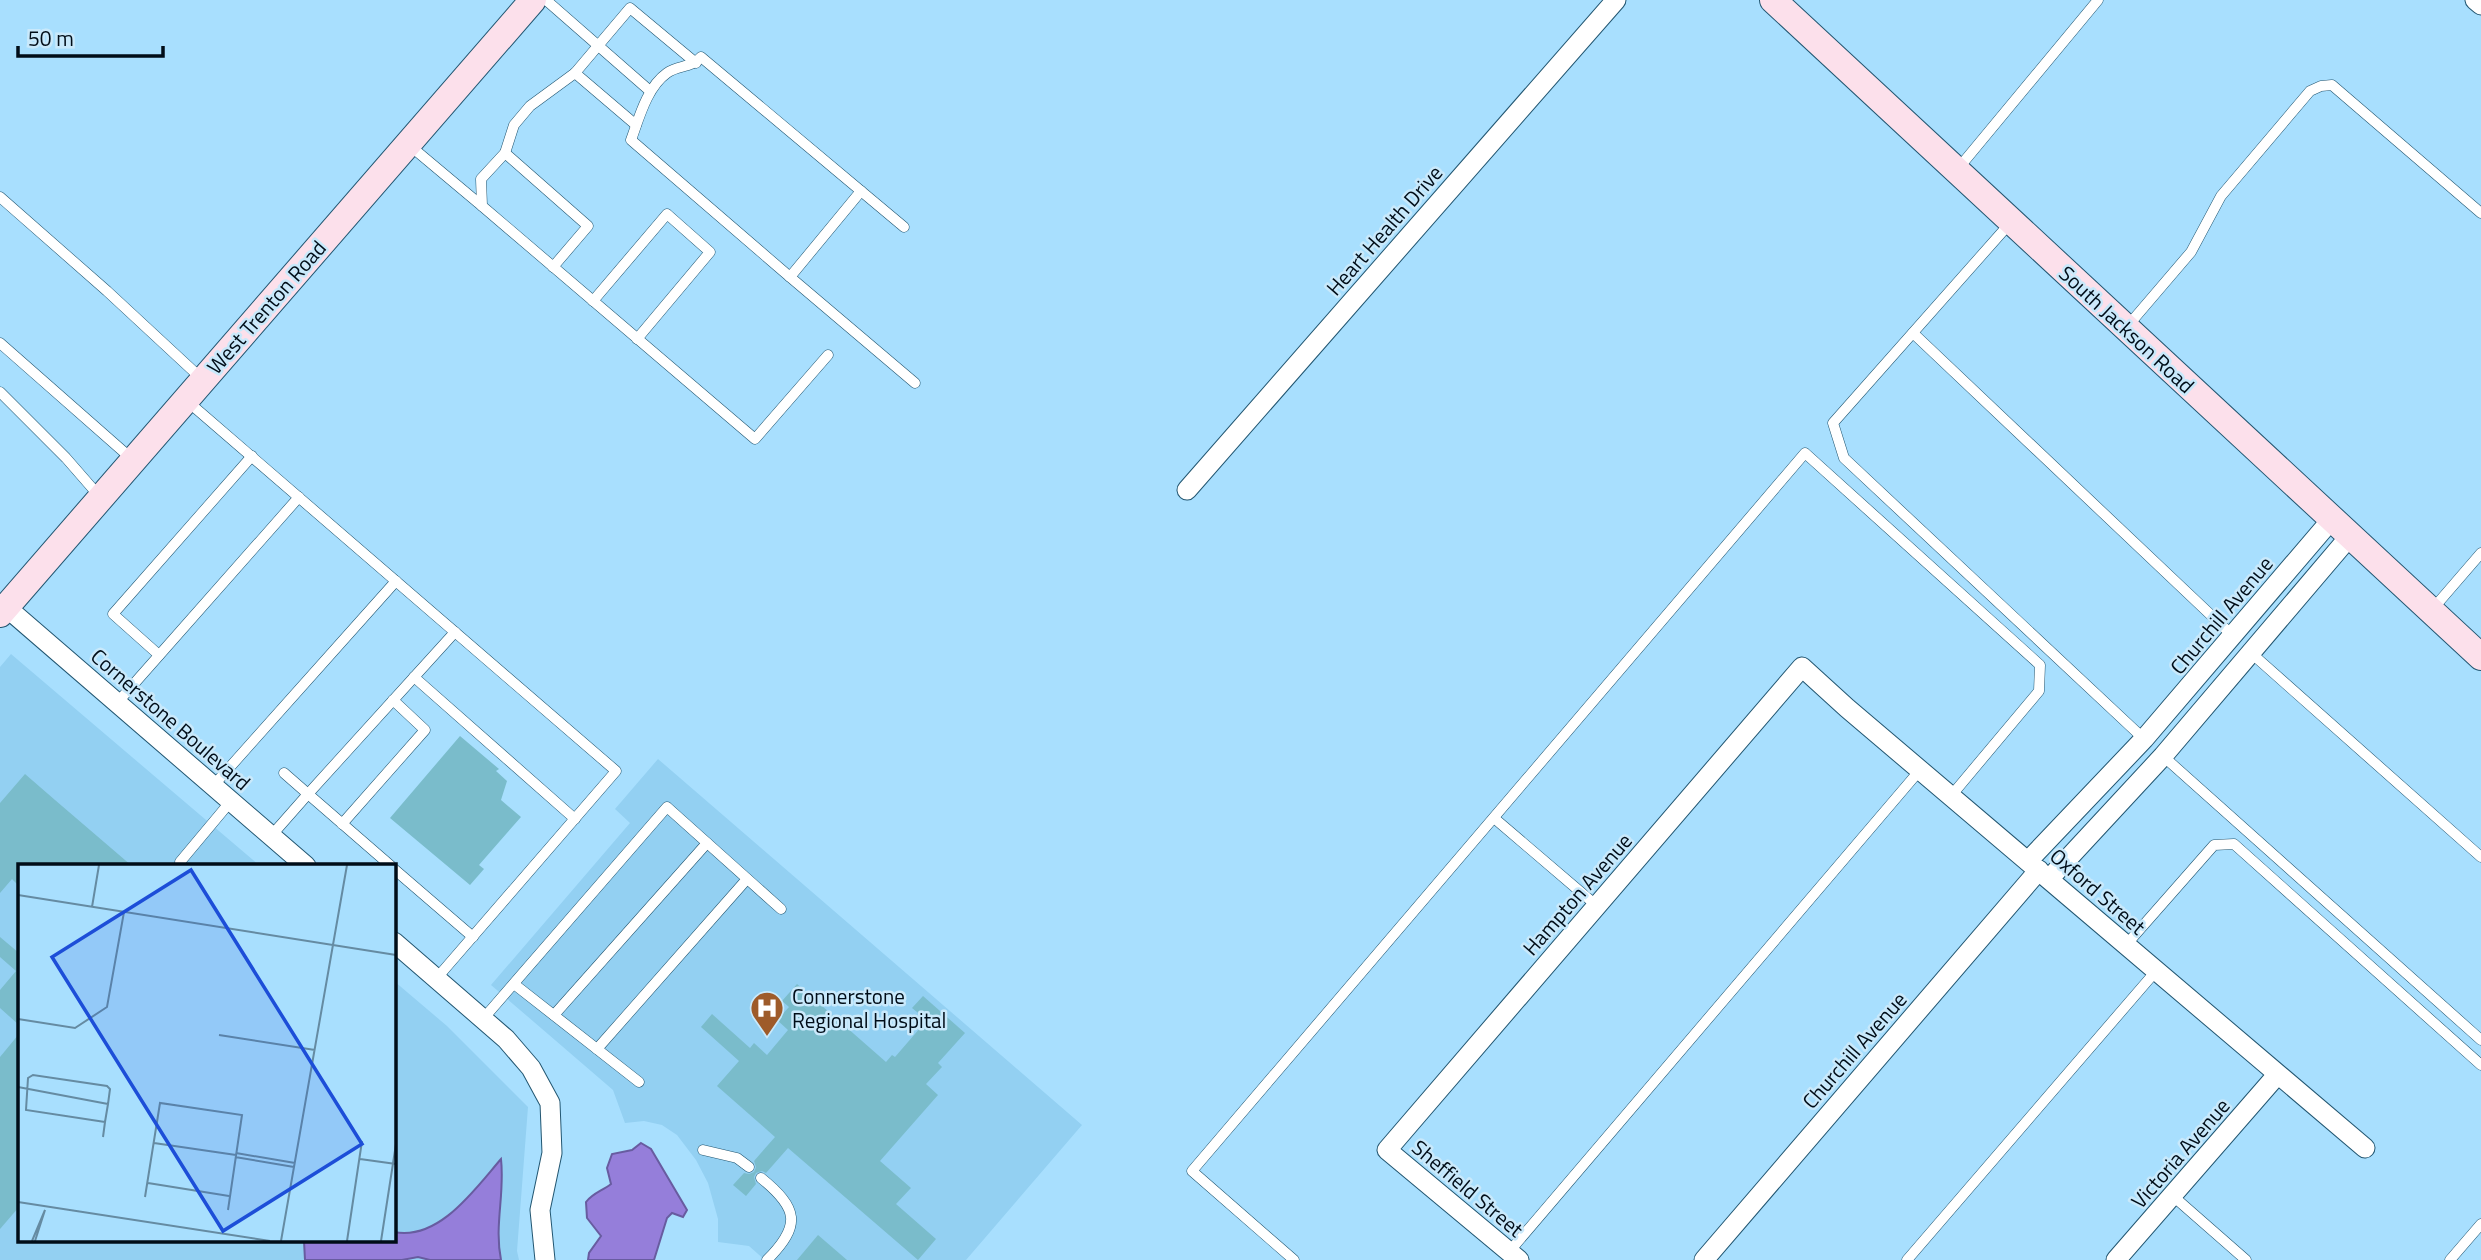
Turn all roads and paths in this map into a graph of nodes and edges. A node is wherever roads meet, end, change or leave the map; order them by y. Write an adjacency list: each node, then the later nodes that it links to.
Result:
1 (533, 0): 13 (main road, West Trenton Road)
2 (546, 0): 8 (lane)
3 (1616, 0): 36 (street, Heart Health Drive)
4 (1773, 0): 15 (main road, South Jackson Road)
5 (2098, 0): 15 (lane)
6 (2475, 0): 7 (street)
7 (2481, 5)
8 (598, 46): 9 (lane); 10 (lane); 11 (lane)
9 (696, 63): 11 (lane); 16 (lane)
10 (575, 72): 12 (lane); 14 (lane)
11 (650, 91): 12 (lane)
12 (636, 125): 23 (lane)
13 (408, 144): 18 (lane); 30 (main road, West Trenton Road)
14 (505, 153): 18 (lane); 22 (lane)
15 (1956, 170): 20 (main road, South Jackson Road)
16 (861, 191): 21 (lane); 23 (lane)
17 (2, 203): 30 (lane)
18 (482, 206): 22 (lane)
19 (2481, 213): 25 (lane)
20 (2012, 222): 25 (main road, South Jackson Road); 26 (lane)
21 (904, 227)
22 (553, 267): 24 (lane)
23 (790, 276): 31 (lane)
24 (593, 301): 27 (lane); 27 (lane)
25 (2126, 328): 39 (main road, South Jackson Road)
26 (1913, 333): 45 (lane); 53 (lane)
27 (637, 339): 29 (lane)
28 (0, 343): 35 (lane)
29 (828, 355)
30 (203, 380): 33 (main road, West Trenton Road)
31 (915, 383)
32 (0, 392): 38 (lane)
33 (186, 400): 34 (lane); 35 (main road, West Trenton Road)
34 (252, 456): 37 (lane); 47 (lane)
35 (133, 460): 38 (main road, West Trenton Road)
36 (1187, 490)
37 (299, 497): 41 (lane); 47 (lane)
38 (100, 498): 42 (main road, West Trenton Road)
39 (2341, 528): 43 (main road, South Jackson Road); 45 (street, Churchill Avenue); 46 (street, Churchill Avenue)
40 (2481, 554): 43 (lane)
41 (396, 581): 44 (lane); 57 (lane)
42 (3, 610): 52 (street, Cornerstone Boulevard)
43 (2431, 611): 48 (main road, South Jackson Road)
44 (455, 632): 50 (lane); 62 (lane)
45 (2233, 637): 46 (street); 53 (street, Churchill Avenue)
46 (2250, 652): 54 (street, Churchill Avenue); 66 (lane)
47 (159, 655): 52 (lane)
48 (2481, 657)
49 (1802, 667): 55 (street, Oxford Street); 73 (street, Hampton Avenue)
50 (414, 677): 51 (lane); 62 (lane)
51 (393, 700): 58 (lane); 63 (lane)
52 (117, 703): 57 (street, Cornerstone Boulevard)
53 (2144, 739): 54 (street); 71 (street, Churchill Avenue)
54 (2163, 756): 71 (street, Churchill Avenue); 83 (lane)
55 (1920, 770): 59 (street, Oxford Street); 95 (lane)
56 (284, 773): 58 (lane)
57 (213, 786): 60 (street, Cornerstone Boulevard)
58 (308, 794): 63 (lane); 64 (lane)
59 (1951, 796): 61 (lane); 71 (street, Oxford Street)
60 (231, 802): 64 (street, Cornerstone Boulevard); 67 (lane)
61 (1494, 818): 73 (lane); 98 (lane)
62 (575, 819): 75 (lane)
63 (342, 824): 69 (lane)
64 (271, 836): 68 (street, Cornerstone Boulevard)
65 (707, 843): 72 (lane); 80 (lane); 81 (lane)
66 (2481, 857)
67 (180, 862)
68 (304, 864)
69 (389, 864)
70 (396, 870): 75 (lane)
71 (2038, 870): 77 (street, Oxford Street); 99 (street, Churchill Avenue)
72 (747, 879): 74 (lane); 84 (lane)
73 (1597, 906): 90 (street, Hampton Avenue)
74 (782, 909)
75 (473, 937): 79 (lane)
76 (396, 944): 79 (street)
77 (2126, 945): 78 (street, Oxford Street); 85 (lane)
78 (2156, 971): 86 (street, Oxford Street); 100 (lane)
79 (436, 979): 82 (street)
80 (514, 984): 81 (lane); 82 (lane)
81 (554, 1015): 84 (lane)
82 (483, 1019): 96 (street)
83 (2481, 1040)
84 (597, 1049): 87 (lane)
85 (2481, 1065)
86 (2277, 1075): 88 (street, Oxford Street); 93 (street, Victoria Avenue)
87 (639, 1082)
88 (2365, 1148)
89 (703, 1150): 91 (lane)
90 (1387, 1150): 95 (street, Sheffield Street)
91 (749, 1167)
92 (761, 1178): 97 (lane)
93 (2173, 1196): 101 (street, Victoria Avenue); 102 (lane)
94 (2481, 1223): 103 (lane)
95 (1514, 1256)
96 (545, 1260)
97 (767, 1260)
98 (1294, 1260)
99 (1704, 1260)
100 (1906, 1260)
101 (2116, 1260)
102 (2246, 1260)
103 (2450, 1260)

